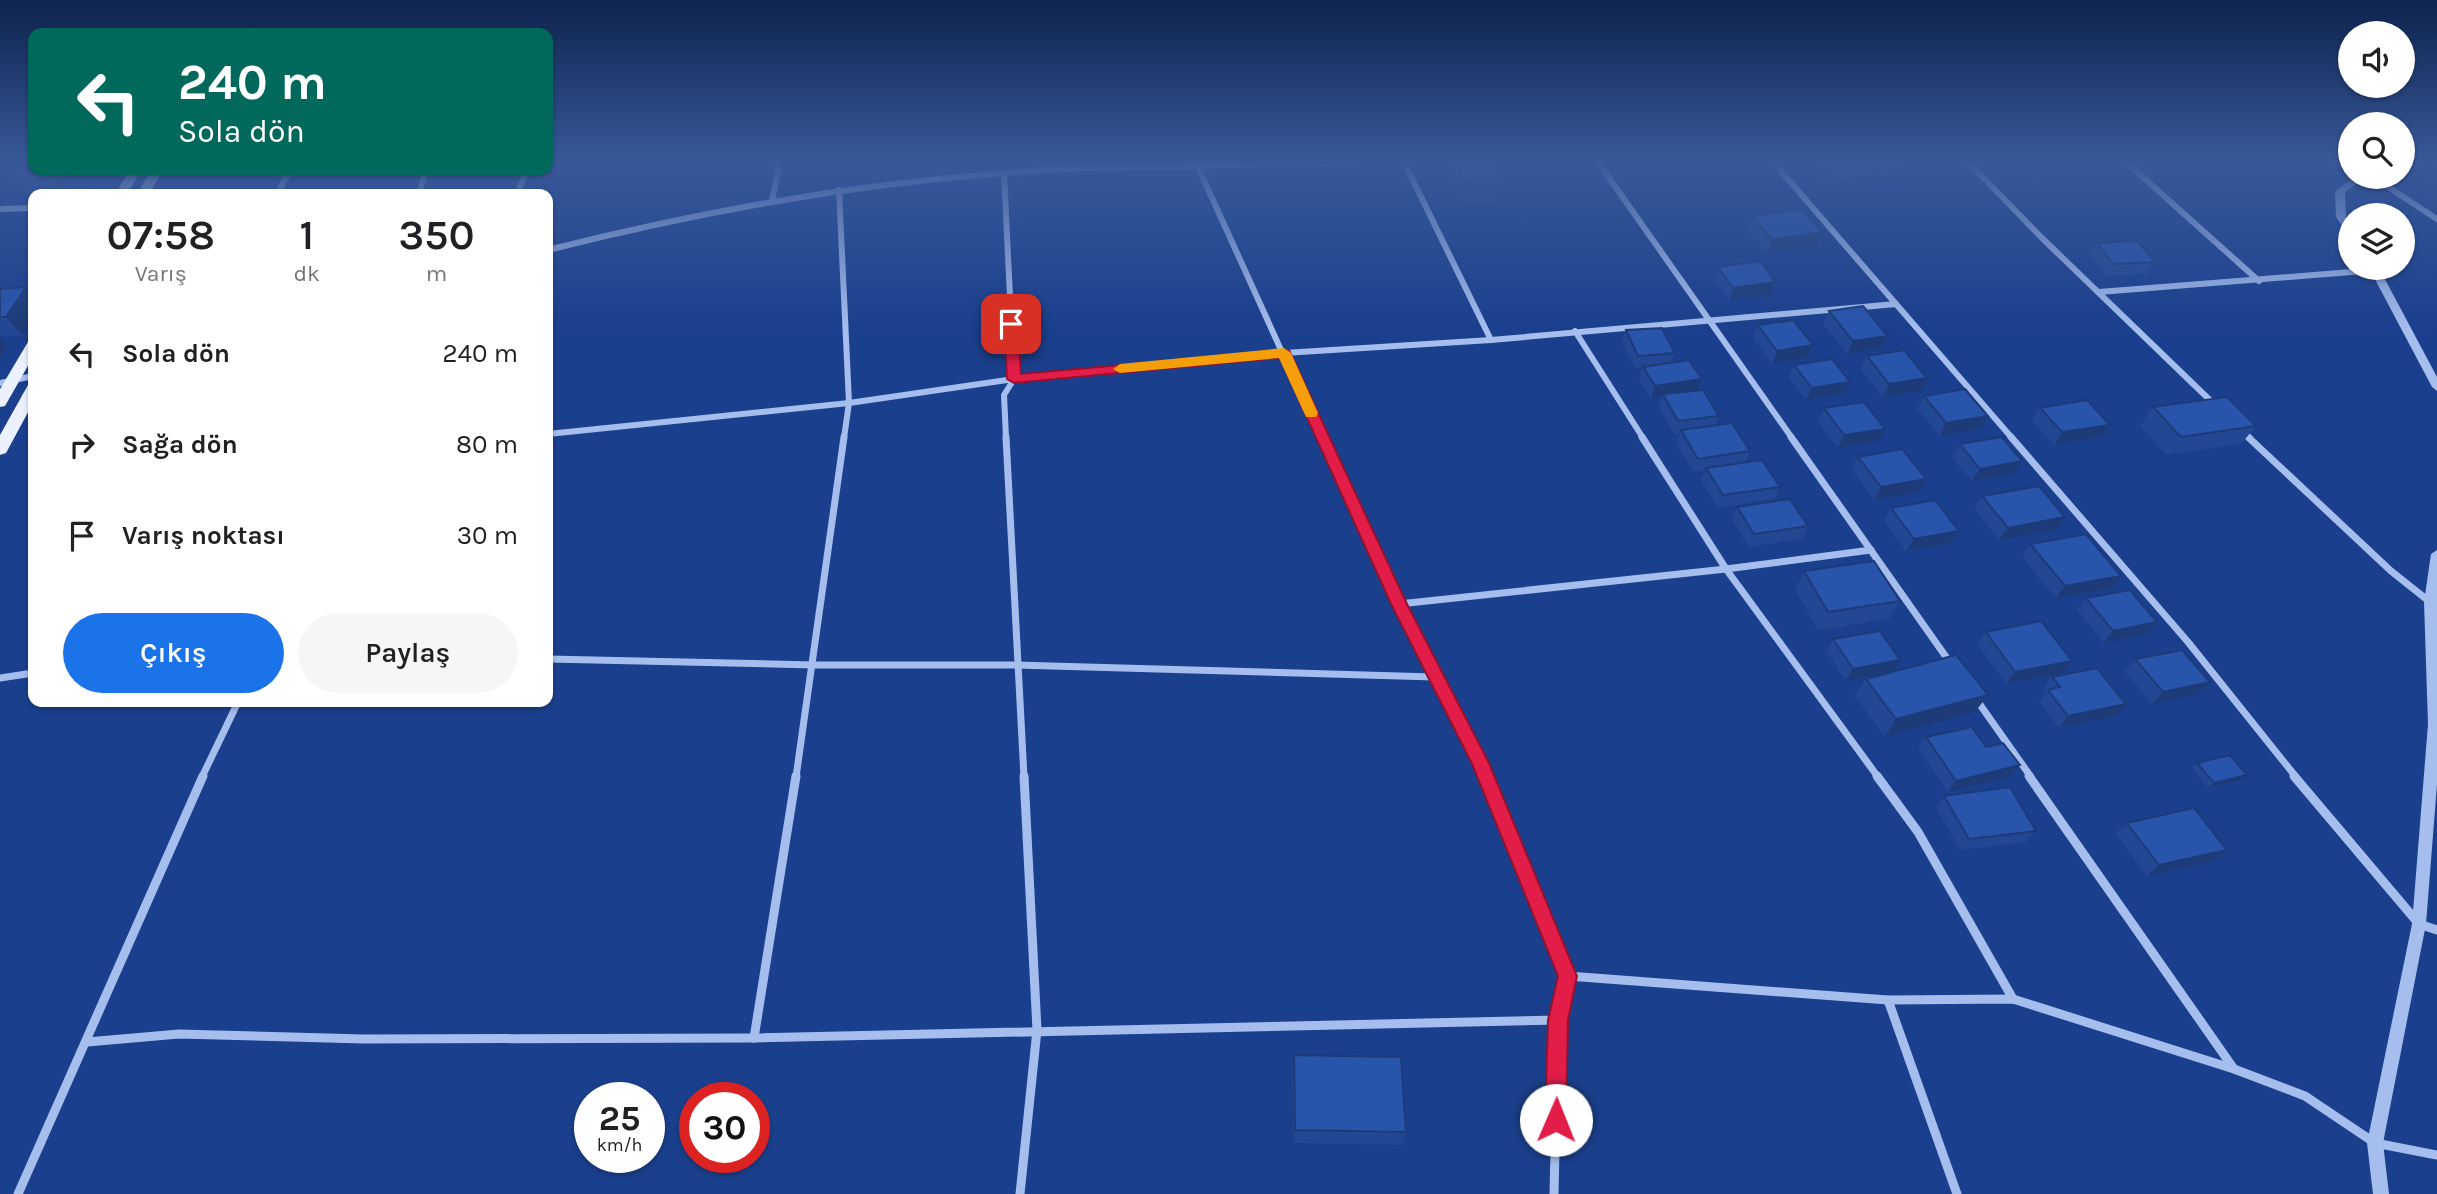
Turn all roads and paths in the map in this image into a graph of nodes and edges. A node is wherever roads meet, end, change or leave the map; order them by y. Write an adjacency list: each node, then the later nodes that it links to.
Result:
1 (683, 218): 10 (street)
2 (841, 218): 27 (street)
3 (1006, 218): 22 (street)
4 (1221, 218): 20 (street)
5 (1431, 218): 18 (street)
6 (1637, 218): 16 (street)
7 (1821, 218): 15 (street)
8 (2022, 218): 14 (street)
9 (2188, 218): 13 (street)
10 (553, 249)
11 (2338, 273): 13 (street)
12 (2381, 280): 24 (street)
13 (2259, 281): 14 (street)
14 (2099, 292): 28 (street)
15 (1896, 304): 16 (street); 47 (street)
16 (1708, 319): 17 (street); 32 (street)
17 (1575, 331): 18 (street); 34 (street)
18 (1491, 340): 20 (street)
19 (28, 352): 23 (main road)
20 (1284, 353): 22 (street); 36 (street)
21 (28, 377): 23 (street)
22 (1014, 379): 27 (street); 39 (street)
23 (6, 382): 26 (main road)
24 (2437, 387)
25 (28, 398): 31 (main road)
26 (0, 402)
27 (849, 403): 30 (street); 38 (street)
28 (2217, 407)
29 (2235, 425): 35 (street)
30 (553, 433)
31 (0, 449)
32 (1871, 550): 34 (street); 40 (street)
33 (2437, 554): 35 (street)
34 (1726, 569): 36 (street); 50 (street)
35 (2430, 603): 46 (street)
36 (1399, 604): 42 (street)
37 (553, 659): 38 (street)
38 (814, 665): 39 (street); 54 (street)
39 (1016, 665): 42 (street); 53 (street)
40 (1958, 673)
41 (28, 674): 43 (street)
42 (1434, 677): 49 (street)
43 (0, 678)
44 (1973, 695): 56 (street)
45 (236, 707): 55 (street)
46 (2436, 724): 47 (street)
47 (2418, 923): 48 (street); 57 (street)
48 (2437, 930)
49 (1567, 976): 51 (street); 52 (street)
50 (2013, 999): 51 (street); 56 (street)
51 (1888, 1000): 62 (street)
52 (1558, 1020): 53 (street); 61 (street)
53 (1037, 1030): 54 (street); 60 (street)
54 (754, 1038): 55 (street)
55 (87, 1042): 59 (street)
56 (2234, 1069): 57 (street)
57 (2375, 1143): 58 (street); 63 (street)
58 (2437, 1155)
59 (18, 1194)
60 (1020, 1194)
61 (1554, 1194)
62 (1957, 1194)
63 (2381, 1194)

